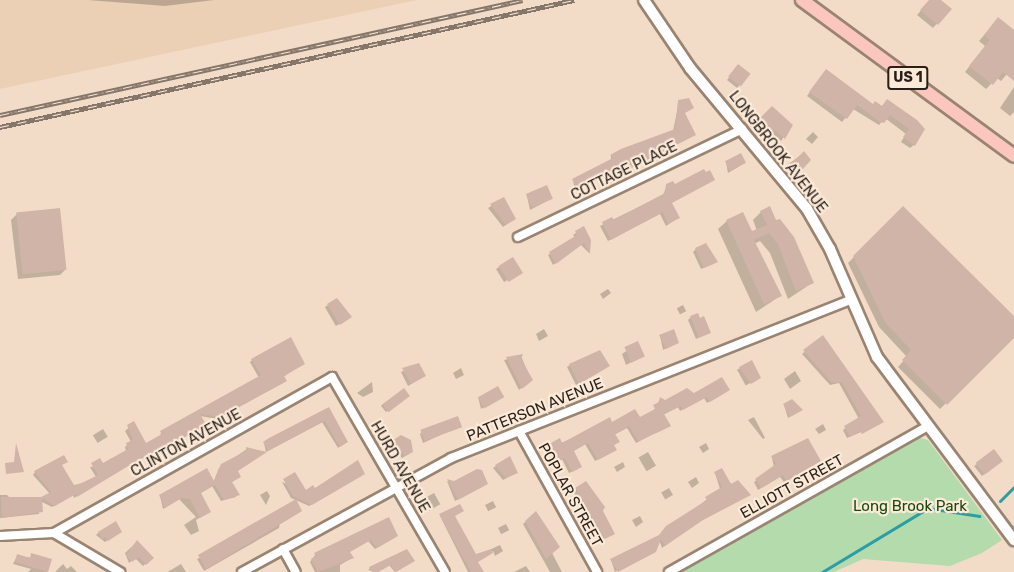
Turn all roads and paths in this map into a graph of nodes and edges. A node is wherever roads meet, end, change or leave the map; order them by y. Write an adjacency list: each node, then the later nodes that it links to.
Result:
1 (644, 0): 3 (street, LONGBROOK AVENUE)
2 (802, 0): 4 (main road, US 1)
3 (742, 129): 5 (street, COTTAGE PLACE); 6 (street, LONGBROOK AVENUE)
4 (1014, 156)
5 (518, 237)
6 (851, 300): 8 (street, LONGBROOK AVENUE); 9 (street, PATTERSON AVENUE)
7 (332, 377): 10 (street, HURD AVENUE); 11 (street, CLINTON AVENUE)
8 (928, 426): 13 (street, LONGBROOK AVENUE); 20 (street, ELLIOTT STREET)
9 (519, 431): 10 (street, PATTERSON AVENUE); 19 (street, POPLAR STREET)
10 (396, 485): 14 (street, PATTERSON AVENUE); 18 (street, HURD AVENUE)
11 (54, 533): 12 (street); 15 (street)
12 (1, 537)
13 (1014, 540)
14 (283, 549): 16 (street, PATTERSON AVENUE); 17 (street)
15 (120, 572)
16 (242, 572)
17 (296, 572)
18 (445, 572)
19 (597, 572)
20 (669, 572)

